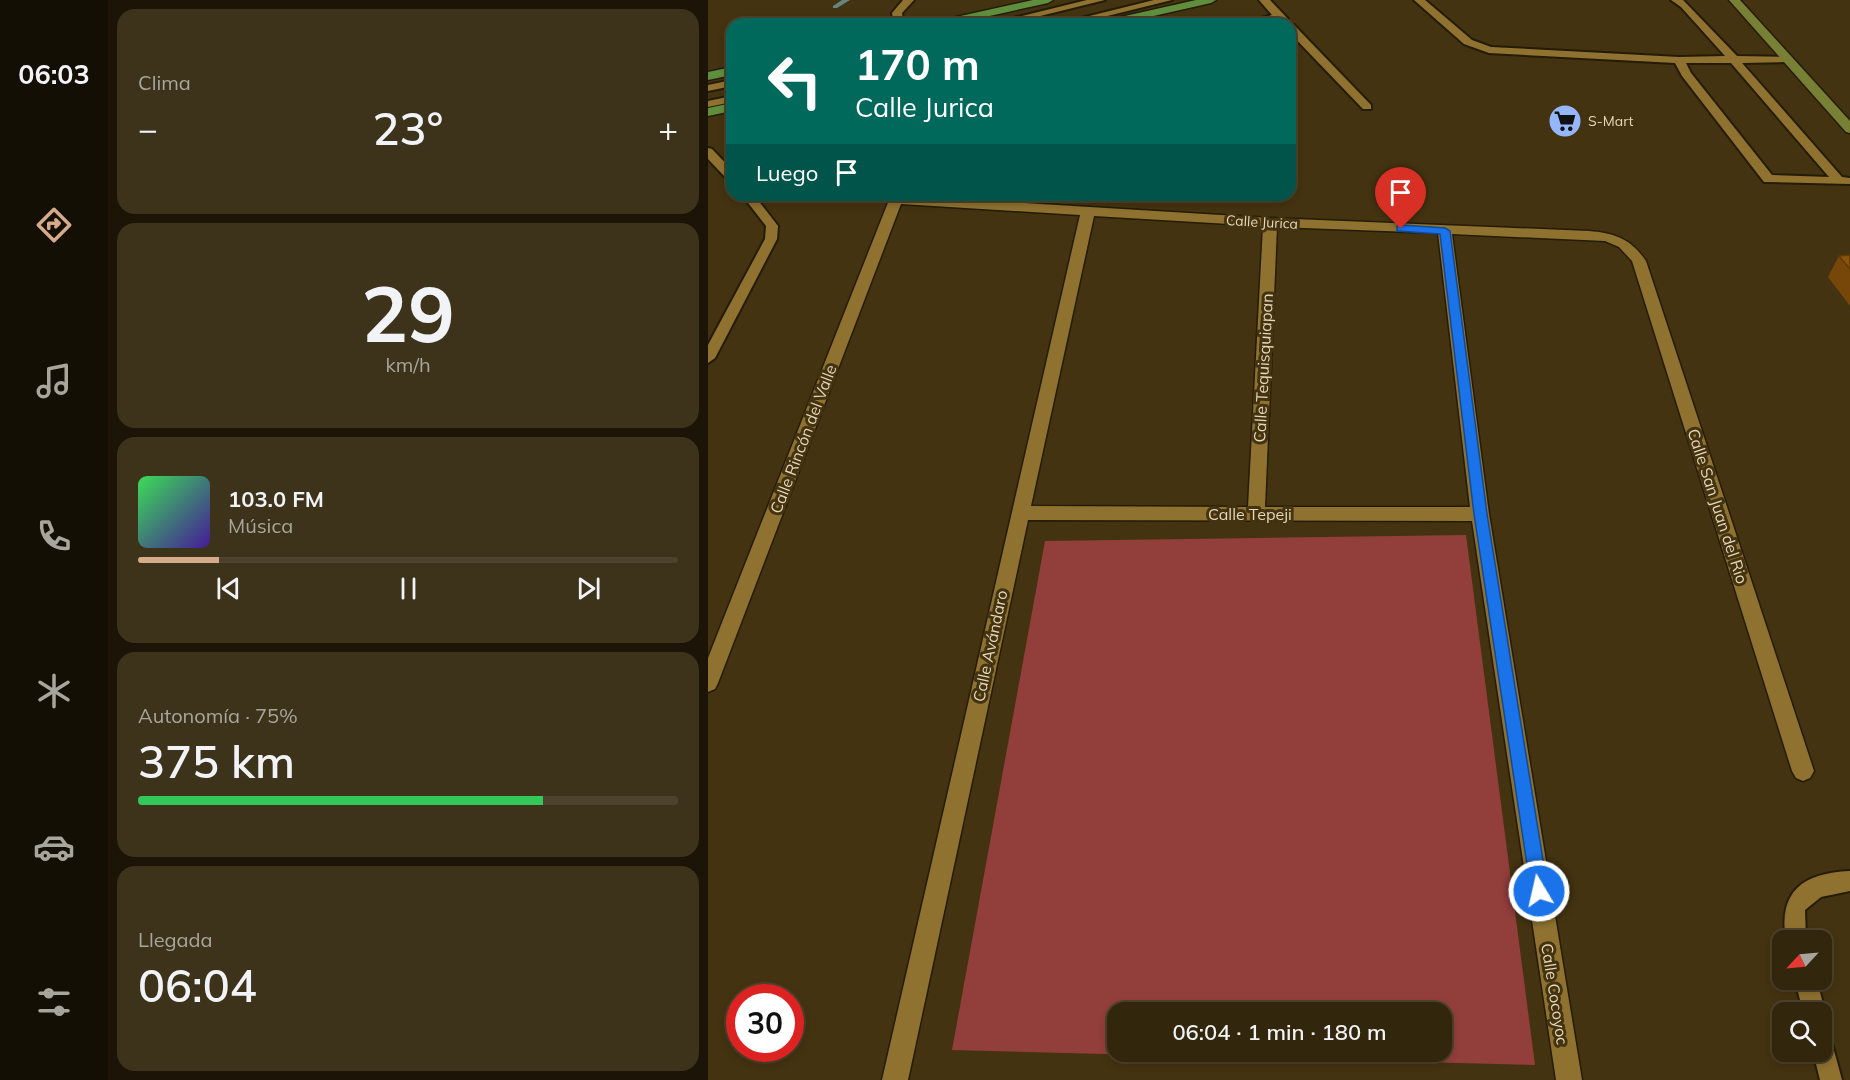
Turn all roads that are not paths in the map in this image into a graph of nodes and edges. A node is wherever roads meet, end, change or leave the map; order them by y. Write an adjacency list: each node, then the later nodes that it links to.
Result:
1 (909, 0): 11 (lane)
2 (1048, 0): 10 (main road)
3 (1100, 0): 14 (lane)
4 (1167, 0): 15 (lane)
5 (1211, 0): 16 (main road)
6 (1264, 0): 17 (lane)
7 (1419, 0): 20 (lane)
8 (1676, 0): 21 (lane)
9 (1734, 0): 19 (main road)
10 (1017, 7): 12 (main road); 13 (main road)
11 (898, 18)
12 (966, 18)
13 (1002, 18)
14 (1020, 18)
15 (1088, 18)
16 (1130, 18)
17 (1282, 18)
18 (1296, 32): 28 (lane)
19 (1786, 59): 21 (lane); 31 (main road)
20 (1679, 60): 21 (lane); 34 (lane)
21 (1734, 60): 34 (lane)
22 (726, 72): 23 (main road)
23 (708, 76)
24 (726, 84): 25 (lane)
25 (708, 88)
26 (726, 100): 27 (lane)
27 (708, 104)
28 (1367, 107)
29 (726, 108): 30 (main road)
30 (708, 112)
31 (1850, 129)
32 (708, 152): 33 (lane)
33 (726, 171)
34 (1845, 181)
35 (753, 201): 42 (lane)
36 (897, 201): 46 (street, Calle Rincón del Valle)
37 (939, 201): 38 (street, Calle Jurica)
38 (1088, 212): 39 (street, Calle Jurica); 43 (street, Calle Avándaro)
39 (1270, 222): 40 (street, Calle Jurica); 45 (street, Calle Tequisquiapan)
40 (1445, 231): 41 (street, Calle Jurica); 44 (street, Calle Cocoyoc)
41 (1626, 244): 47 (street, Calle San Juan del Rio)
42 (708, 358)
43 (1020, 513): 45 (street, Calle Tepeji); 51 (street, Calle Avándaro)
44 (1480, 514): 45 (street, Calle Tepeji); 52 (street, Calle Cocoyoc)
45 (1256, 515)
46 (708, 684)
47 (1803, 771)
48 (1850, 881): 49 (lane)
49 (1795, 930)
50 (1826, 1062): 53 (lane)
51 (895, 1080)
52 (1569, 1080)
53 (1831, 1080)

